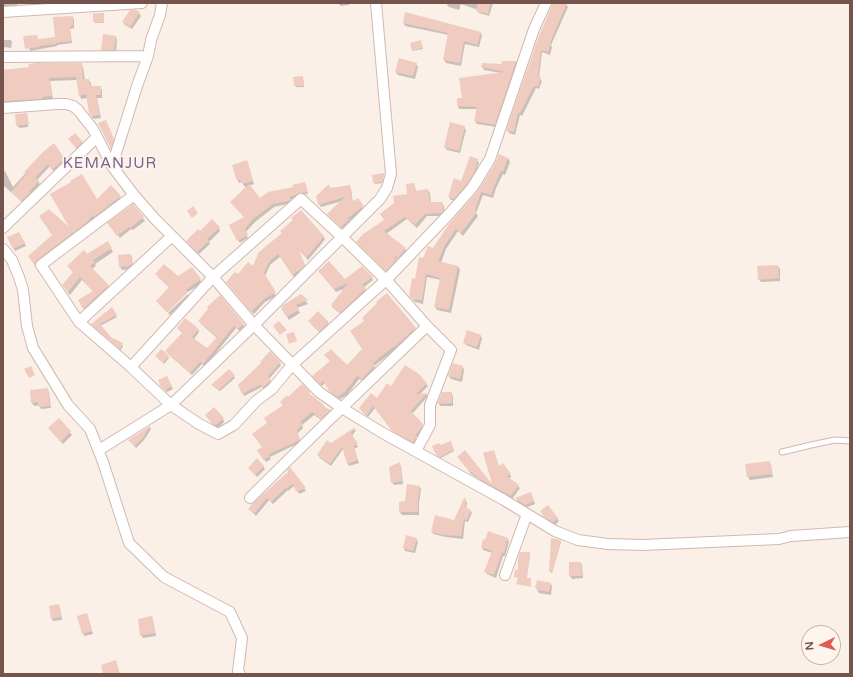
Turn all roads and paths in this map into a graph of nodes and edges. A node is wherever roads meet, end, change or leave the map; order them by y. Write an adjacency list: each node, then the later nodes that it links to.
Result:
1 (142, 3): 5 (street)
2 (162, 3): 6 (street)
3 (376, 3): 14 (street)
4 (546, 3): 17 (street)
5 (3, 12)
6 (148, 56): 7 (street); 10 (street)
7 (3, 58)
8 (3, 108): 9 (street)
9 (97, 137): 10 (street); 12 (street)
10 (112, 166): 11 (street)
11 (134, 195): 13 (street); 18 (street)
12 (3, 228)
13 (172, 236): 16 (street); 18 (street)
14 (342, 237): 16 (street); 17 (street); 19 (street)
15 (3, 249): 26 (street)
16 (213, 277): 19 (street); 22 (street)
17 (386, 280): 20 (street); 21 (street)
18 (79, 322): 22 (street)
19 (254, 324): 21 (street); 23 (street)
20 (427, 326): 24 (street); 27 (street)
21 (292, 365): 23 (street); 24 (street)
22 (131, 367): 23 (street)
23 (171, 405): 26 (street)
24 (342, 408): 27 (street); 29 (street)
25 (850, 441): 28 (lane)
26 (99, 450): 33 (street)
27 (416, 451): 30 (street)
28 (782, 452)
29 (250, 498)
30 (527, 514): 31 (street); 32 (street)
31 (850, 532)
32 (505, 575)
33 (240, 674)

